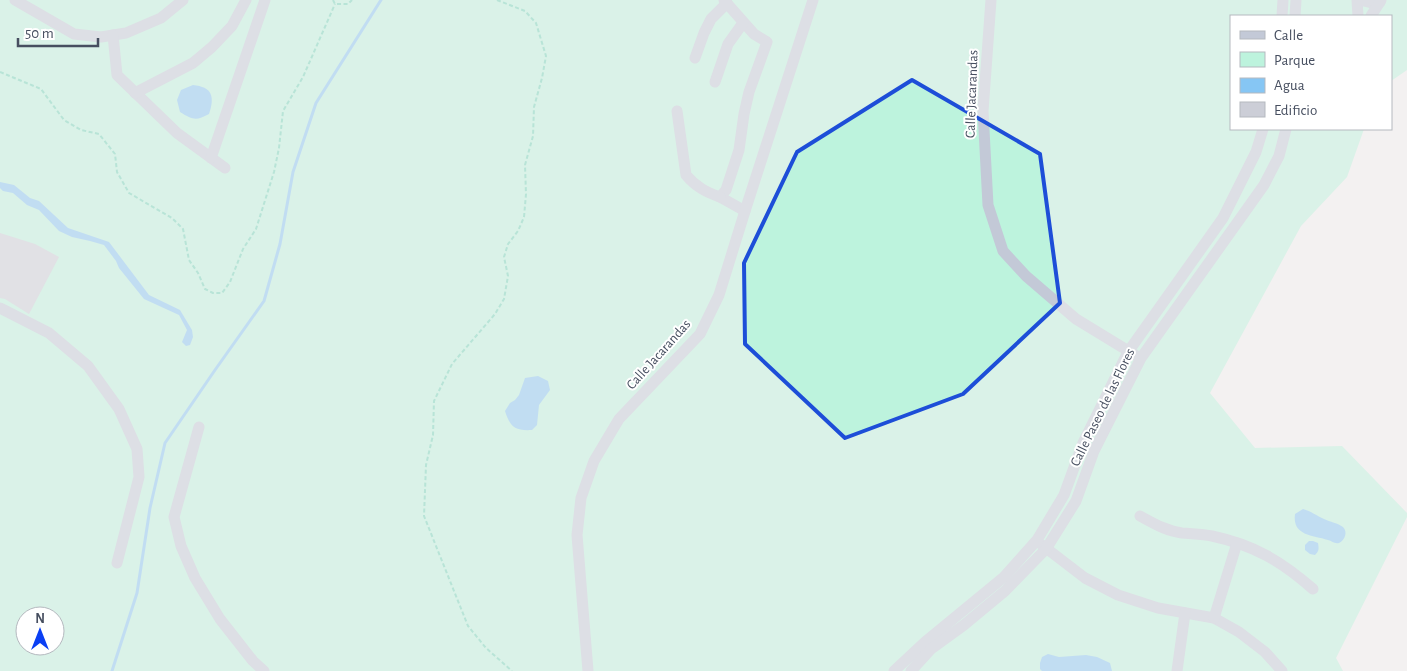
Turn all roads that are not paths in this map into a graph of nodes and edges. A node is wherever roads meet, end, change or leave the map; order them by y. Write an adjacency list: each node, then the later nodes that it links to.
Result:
1 (15, 0): 17 (street)
2 (182, 0): 17 (street)
3 (246, 0): 20 (street)
4 (265, 0): 24 (street)
5 (813, 0): 27 (street, Calle Jacarandas)
6 (991, 0): 29 (street, Calle Jacarandas)
7 (1283, 0): 12 (street)
8 (1296, 0): 13 (street)
9 (1359, 0): 11 (street); 14 (street)
10 (725, 1): 16 (street); 18 (street)
11 (1381, 1): 15 (street)
12 (1282, 15)
13 (1296, 15)
14 (1358, 15)
15 (1372, 15)
16 (744, 23): 19 (street); 26 (street)
17 (113, 35): 20 (street)
18 (694, 58)
19 (715, 82)
20 (135, 93): 24 (street)
21 (677, 111): 26 (street)
22 (1262, 130): 29 (street, Calle Paseo de las Flores)
23 (1286, 130): 30 (street, Calle Paseo de las Flores)
24 (211, 158): 25 (street)
25 (225, 168)
26 (720, 197): 27 (street)
27 (745, 212): 41 (street, Calle Jacarandas)
28 (0, 308): 36 (street)
29 (1128, 352): 30 (street, Calle Jacarandas); 33 (street, Calle Paseo de las Flores)
30 (1141, 358): 35 (street, Calle Paseo de las Flores)
31 (199, 427): 40 (street)
32 (1140, 516): 34 (street)
33 (1037, 540): 35 (street); 42 (street, Calle Paseo de las Flores)
34 (1237, 543): 37 (street); 39 (street)
35 (1046, 549): 38 (street); 43 (street, Calle Paseo de las Flores)
36 (118, 563)
37 (1312, 589)
38 (1185, 614): 39 (street); 44 (street)
39 (1214, 618): 45 (street)
40 (264, 671)
41 (588, 671)
42 (894, 671)
43 (911, 671)
44 (1177, 671)
45 (1282, 671)

